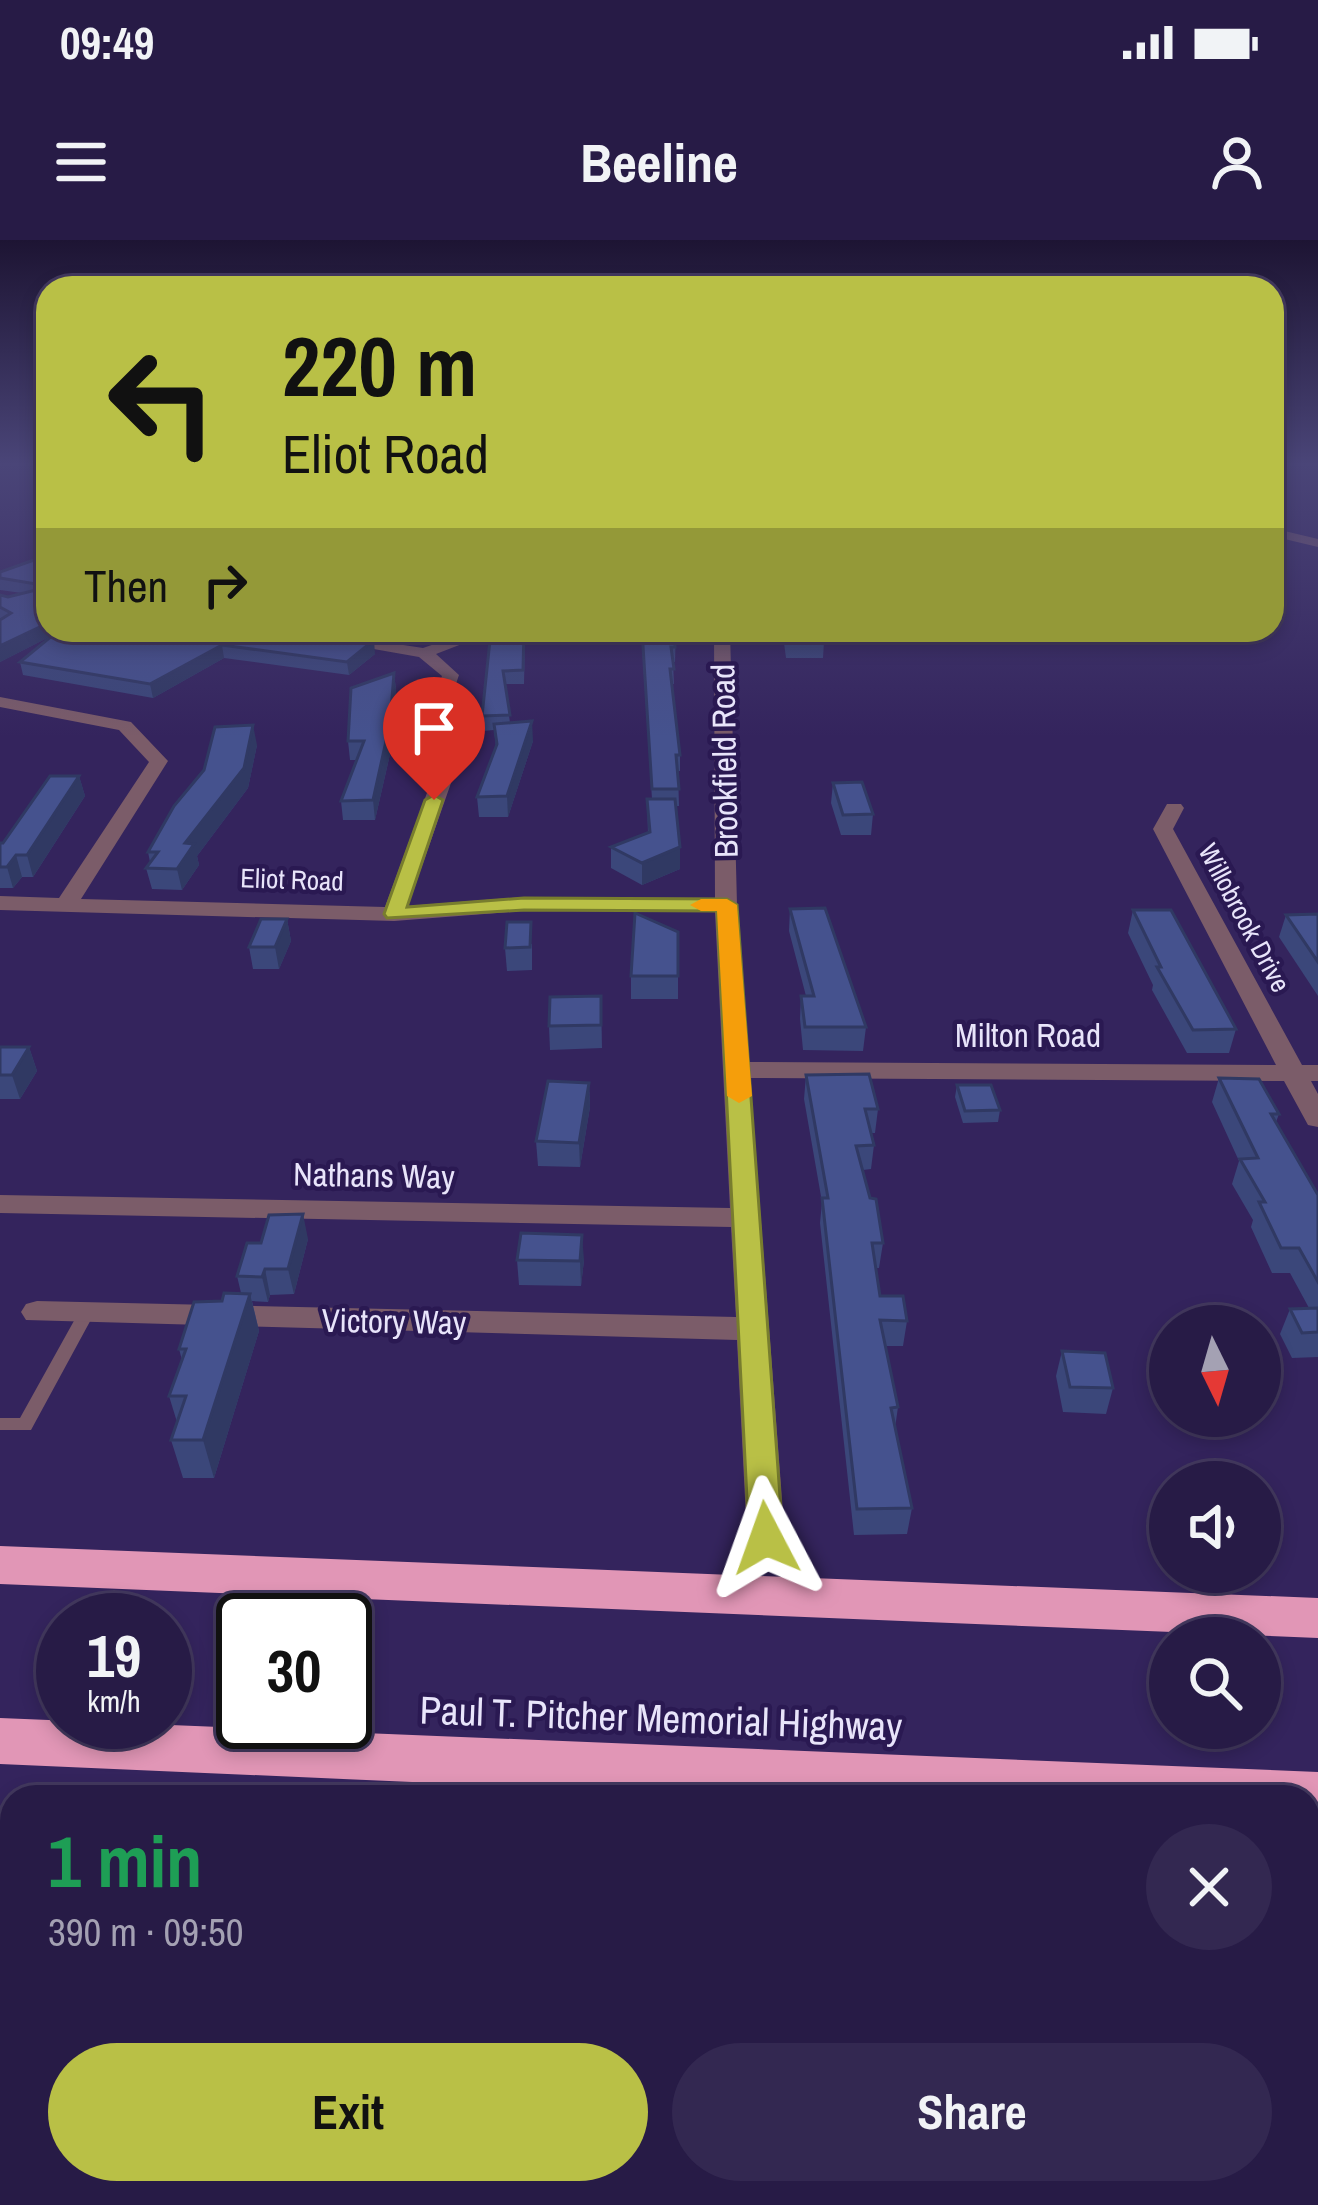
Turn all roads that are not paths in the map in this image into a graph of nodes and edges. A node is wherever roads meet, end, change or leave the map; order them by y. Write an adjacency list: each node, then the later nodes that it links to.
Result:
1 (352, 642): 4 (street)
2 (456, 642): 4 (street)
3 (722, 642): 9 (street, Brookfield Road)
4 (424, 653): 10 (street)
5 (0, 702): 8 (street)
6 (1174, 808): 12 (street, Willobrook Drive)
7 (0, 903): 8 (street, Eliot Road)
8 (67, 903): 10 (street, Eliot Road)
9 (727, 905): 10 (street, Eliot Road); 11 (street, Brookfield Road)
10 (394, 914)
11 (738, 1070): 12 (street, Milton Road); 15 (street, Brookfield Road)
12 (1305, 1073): 13 (street, Willobrook Drive)
13 (1318, 1119)
14 (0, 1204): 15 (street, Nathans Way)
15 (746, 1218): 18 (street, Brookfield Road)
16 (37, 1312): 17 (street, Victory Way)
17 (86, 1314): 18 (street, Victory Way); 19 (lane)
18 (752, 1329): 20 (street, Brookfield Road)
19 (0, 1424)
20 (766, 1538)
21 (0, 1565): 22 (highway)
22 (1318, 1618)
23 (0, 1741): 24 (highway, Paul T. Pitcher Memorial Highway)
24 (1036, 1785)

